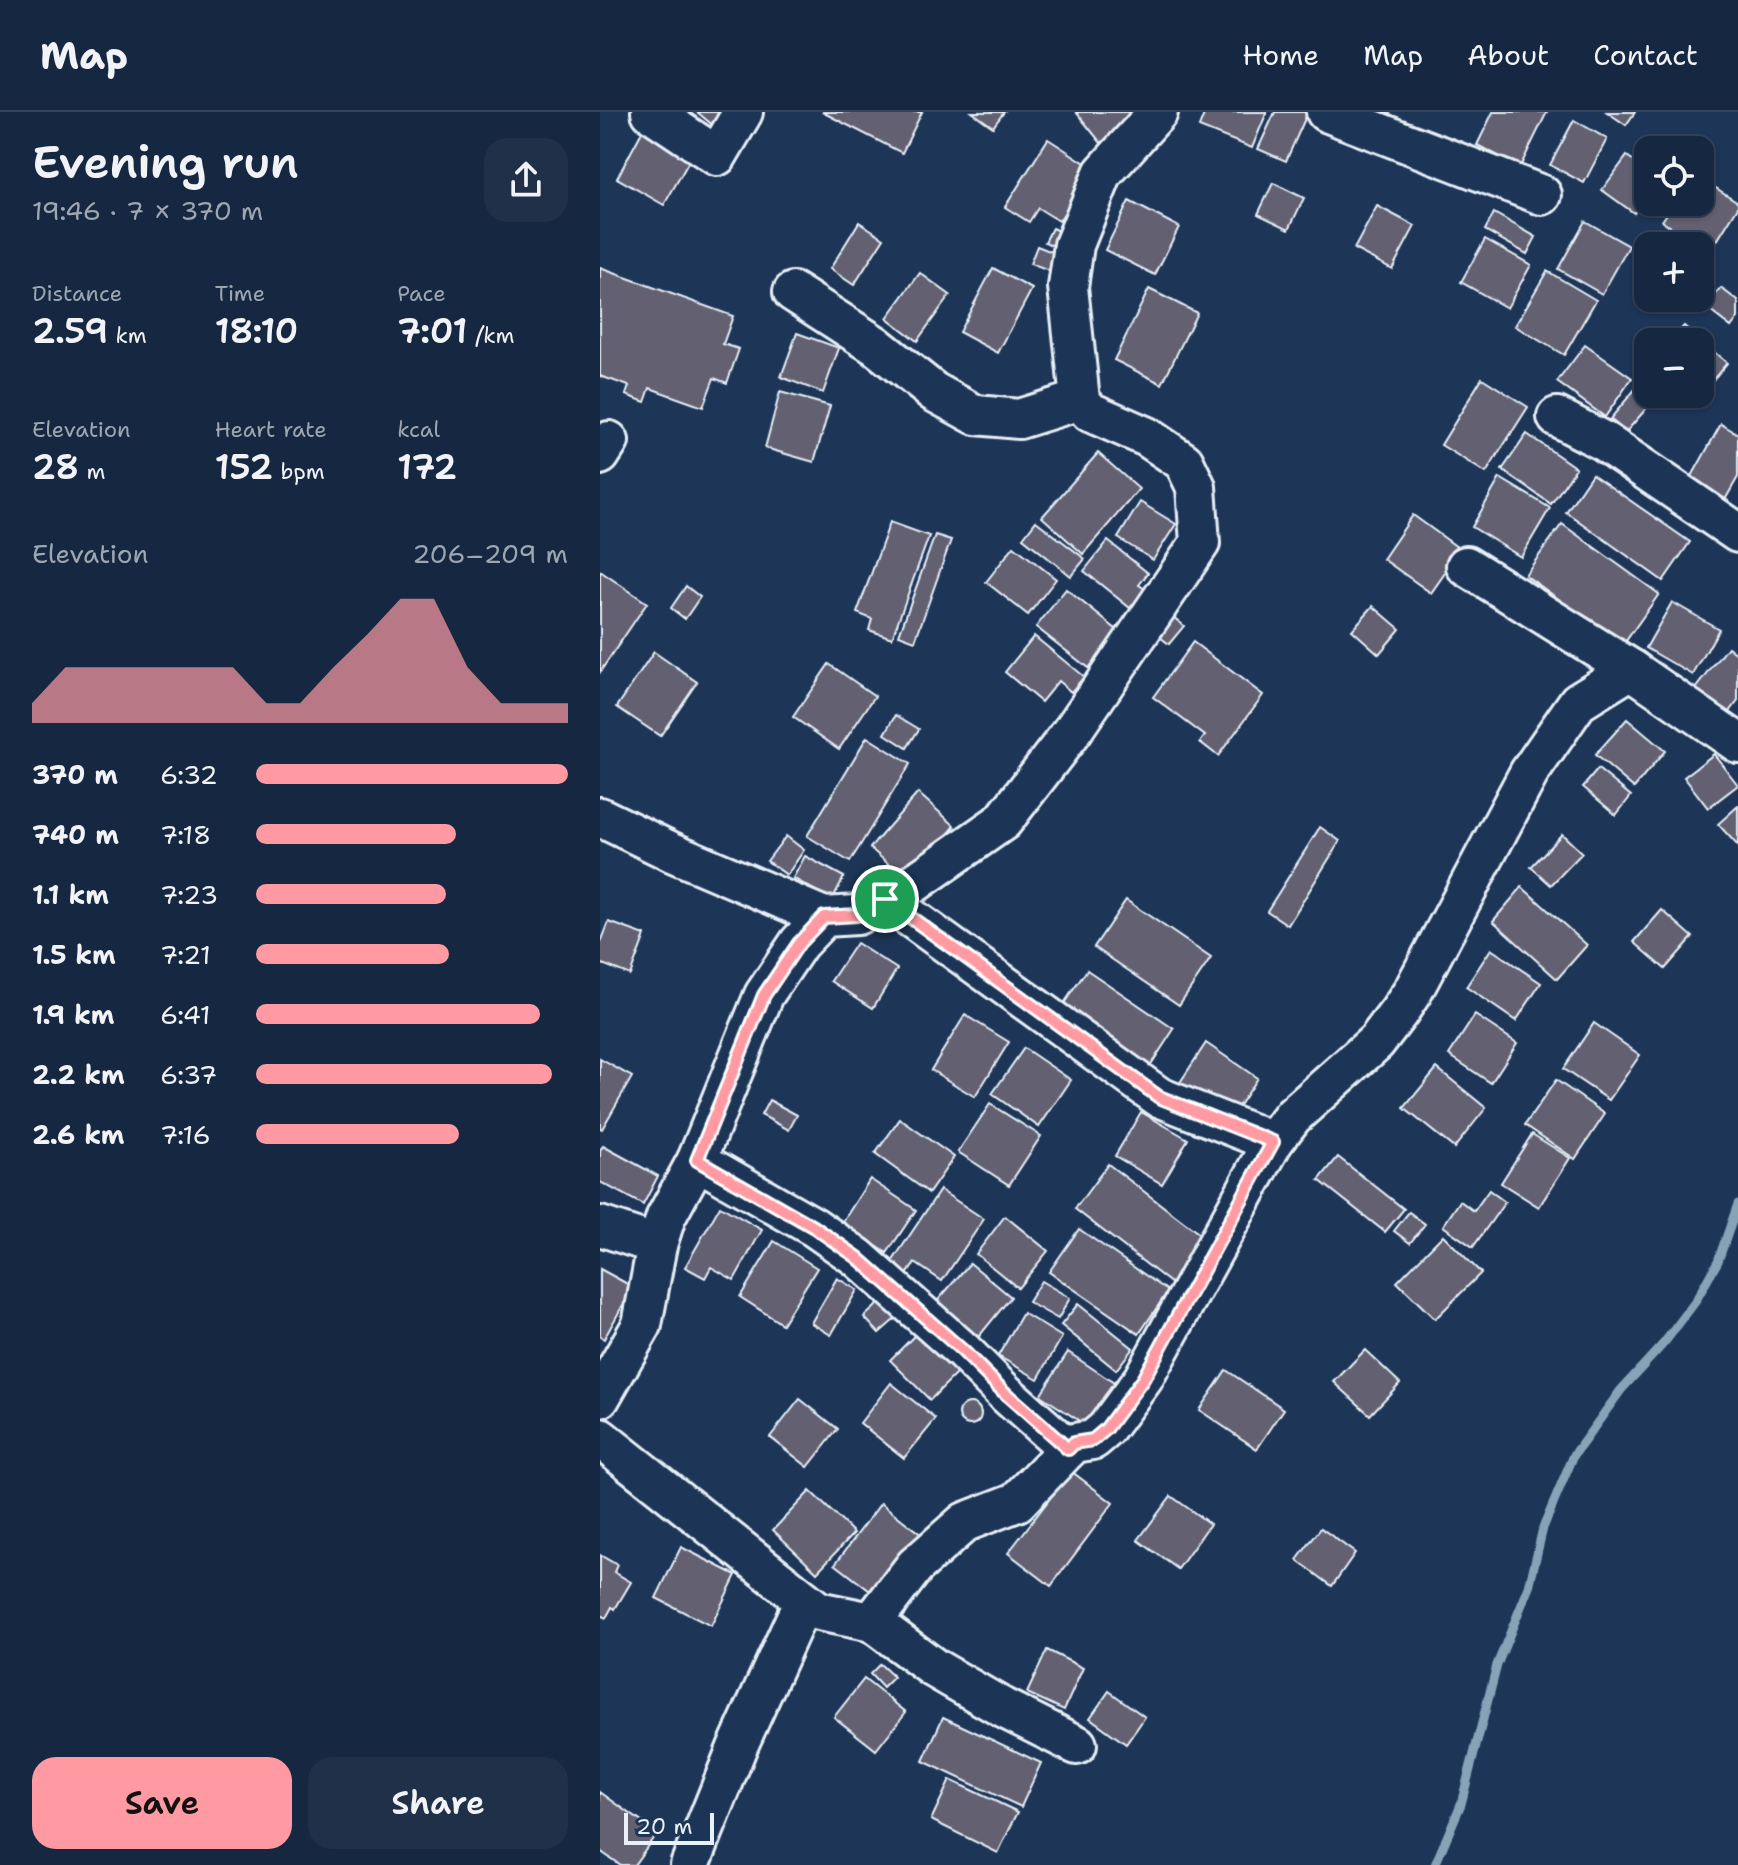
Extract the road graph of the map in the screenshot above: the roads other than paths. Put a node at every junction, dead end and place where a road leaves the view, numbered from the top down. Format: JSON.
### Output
{"nodes":[{"id":1,"x":651,"y":112,"type":"edge"},
{"id":2,"x":743,"y":112,"type":"edge"},
{"id":3,"x":1158,"y":112,"type":"edge"},
{"id":4,"x":1326,"y":112,"type":"edge"},
{"id":5,"x":1542,"y":195,"type":"dead end"},
{"id":6,"x":793,"y":292,"type":"dead end"},
{"id":7,"x":1080,"y":400,"type":"junction"},
{"id":8,"x":1557,"y":417,"type":"dead end"},
{"id":9,"x":1738,"y":533,"type":"edge"},
{"id":10,"x":1466,"y":566,"type":"dead end"},
{"id":11,"x":1631,"y":669,"type":"junction"},
{"id":12,"x":1738,"y":743,"type":"edge"},
{"id":13,"x":600,"y":817,"type":"edge"},
{"id":14,"x":885,"y":899,"type":"junction"},
{"id":15,"x":824,"y":917,"type":"junction"},
{"id":16,"x":1273,"y":1142,"type":"junction"},
{"id":17,"x":697,"y":1160,"type":"junction"},
{"id":18,"x":600,"y":1226,"type":"edge"},
{"id":19,"x":657,"y":1245,"type":"junction"},
{"id":20,"x":600,"y":1398,"type":"edge"},
{"id":21,"x":600,"y":1438,"type":"edge"},
{"id":22,"x":1068,"y":1449,"type":"junction"},
{"id":23,"x":804,"y":1600,"type":"junction"},
{"id":24,"x":872,"y":1622,"type":"junction"},
{"id":25,"x":1077,"y":1745,"type":"dead end"},
{"id":26,"x":690,"y":1865,"type":"edge"}],
"edges":[{"from":1,"to":2,"type":"street"},
{"from":3,"to":7,"type":"street"},
{"from":4,"to":5,"type":"street"},
{"from":6,"to":7,"type":"street"},
{"from":7,"to":14,"type":"street"},
{"from":8,"to":9,"type":"street"},
{"from":10,"to":11,"type":"street"},
{"from":11,"to":12,"type":"street"},
{"from":11,"to":16,"type":"street"},
{"from":13,"to":15,"type":"street"},
{"from":14,"to":15,"type":"street"},
{"from":14,"to":16,"type":"street"},
{"from":15,"to":17,"type":"street"},
{"from":16,"to":22,"type":"street"},
{"from":17,"to":19,"type":"street"},
{"from":17,"to":22,"type":"street"},
{"from":18,"to":19,"type":"street"},
{"from":19,"to":20,"type":"street"},
{"from":21,"to":23,"type":"street"},
{"from":22,"to":24,"type":"street"},
{"from":23,"to":24,"type":"street"},
{"from":23,"to":26,"type":"street"},
{"from":24,"to":25,"type":"street"}]}
